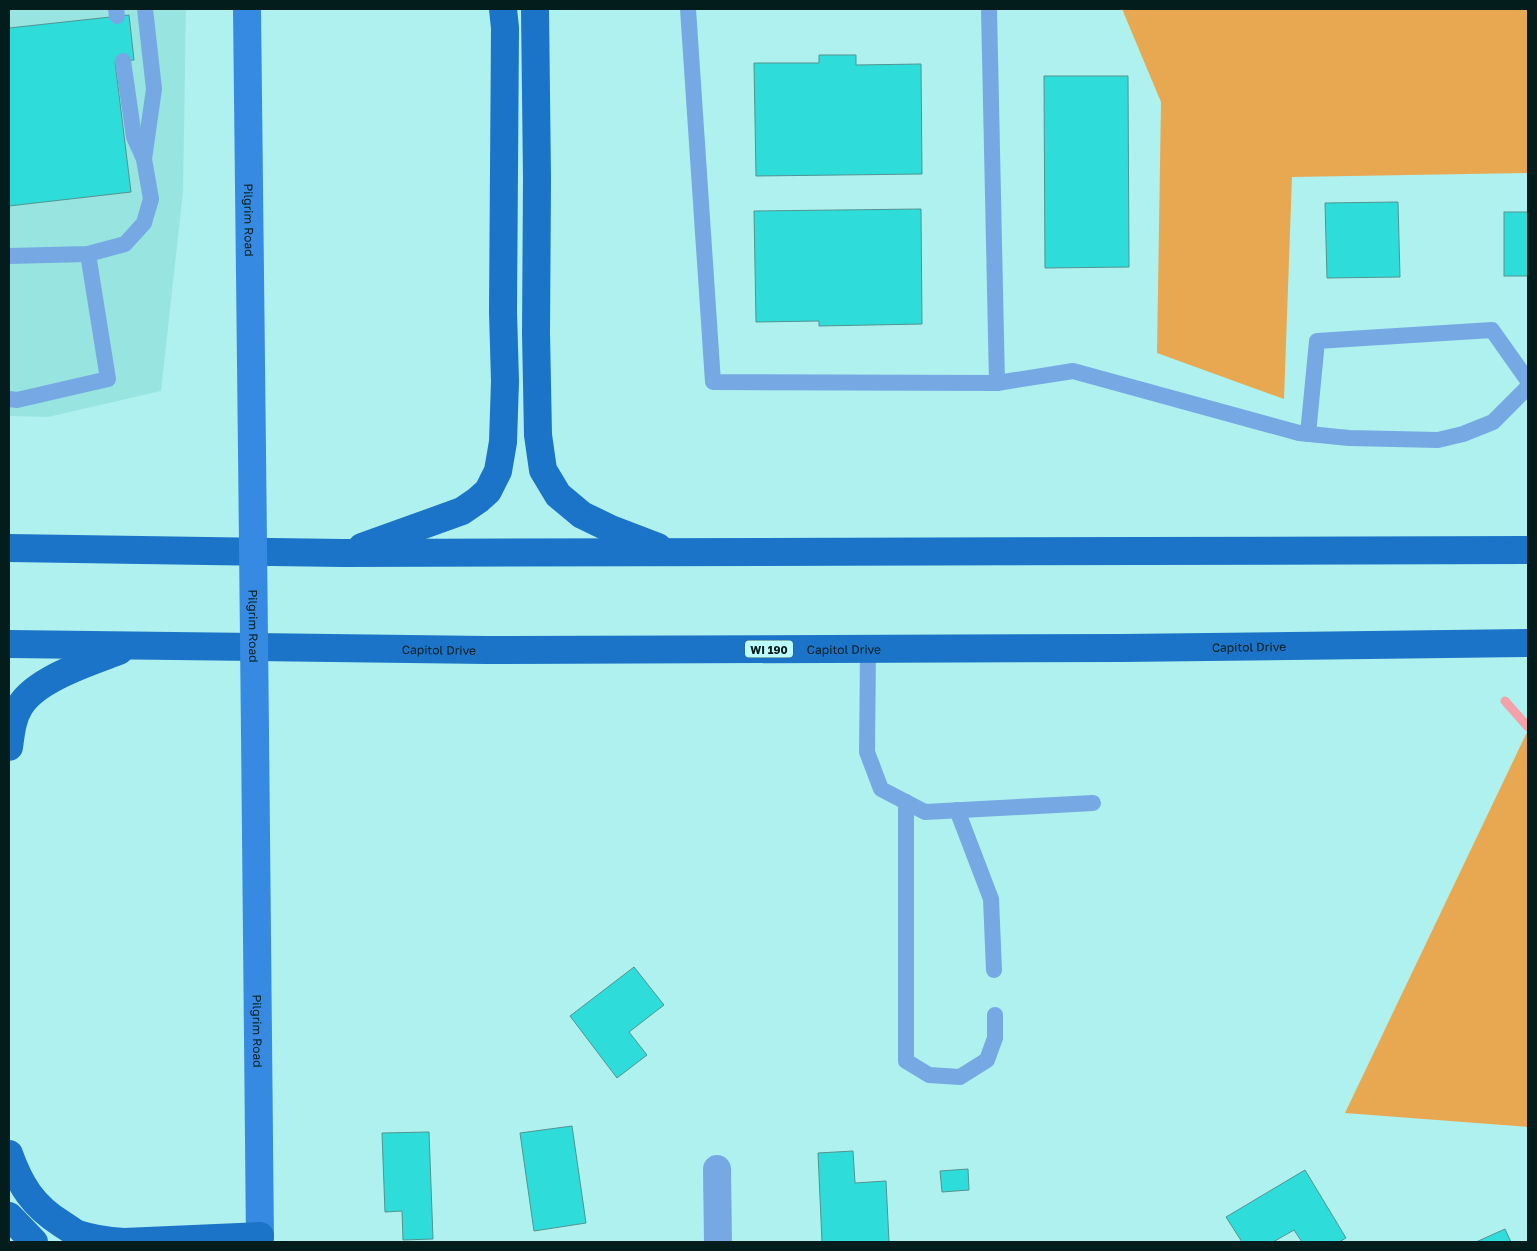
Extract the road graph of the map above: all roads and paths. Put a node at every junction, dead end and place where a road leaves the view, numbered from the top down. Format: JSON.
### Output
{"nodes":[{"id":1,"x":145,"y":9,"type":"edge"},
{"id":2,"x":247,"y":9,"type":"edge"},
{"id":3,"x":503,"y":9,"type":"edge"},
{"id":4,"x":535,"y":9,"type":"edge"},
{"id":5,"x":688,"y":9,"type":"edge"},
{"id":6,"x":989,"y":9,"type":"edge"},
{"id":7,"x":123,"y":61,"type":"dead end"},
{"id":8,"x":144,"y":158,"type":"junction"},
{"id":9,"x":88,"y":254,"type":"junction"},
{"id":10,"x":9,"y":256,"type":"edge"},
{"id":11,"x":1528,"y":381,"type":"edge"},
{"id":12,"x":997,"y":383,"type":"junction"},
{"id":13,"x":1528,"y":387,"type":"edge"},
{"id":14,"x":9,"y":400,"type":"edge"},
{"id":15,"x":1308,"y":434,"type":"junction"},
{"id":16,"x":9,"y":548,"type":"edge"},
{"id":17,"x":1528,"y":550,"type":"edge"},
{"id":18,"x":343,"y":553,"type":"junction"},
{"id":19,"x":674,"y":553,"type":"junction"},
{"id":20,"x":9,"y":644,"type":"edge"},
{"id":21,"x":1528,"y":644,"type":"edge"},
{"id":22,"x":134,"y":646,"type":"junction"},
{"id":23,"x":868,"y":649,"type":"junction"},
{"id":24,"x":9,"y":747,"type":"edge"},
{"id":25,"x":906,"y":802,"type":"junction"},
{"id":26,"x":1093,"y":803,"type":"dead end"},
{"id":27,"x":957,"y":810,"type":"junction"},
{"id":28,"x":994,"y":970,"type":"dead end"},
{"id":29,"x":995,"y":1015,"type":"dead end"},
{"id":30,"x":9,"y":1154,"type":"edge"},
{"id":31,"x":717,"y":1169,"type":"dead end"},
{"id":32,"x":9,"y":1216,"type":"edge"},
{"id":33,"x":260,"y":1239,"type":"edge"},
{"id":34,"x":34,"y":1242,"type":"edge"},
{"id":35,"x":718,"y":1242,"type":"edge"}],
"edges":[{"from":1,"to":8,"type":"lane"},
{"from":2,"to":33,"type":"main road","name":"Pilgrim Road","bridge":true},
{"from":3,"to":18,"type":"main road"},
{"from":4,"to":19,"type":"main road"},
{"from":5,"to":12,"type":"lane"},
{"from":6,"to":12,"type":"lane"},
{"from":7,"to":8,"type":"lane"},
{"from":8,"to":9,"type":"lane"},
{"from":9,"to":10,"type":"lane"},
{"from":9,"to":14,"type":"lane"},
{"from":11,"to":15,"type":"lane"},
{"from":12,"to":15,"type":"lane"},
{"from":13,"to":15,"type":"lane"},
{"from":16,"to":18,"type":"main road"},
{"from":17,"to":19,"type":"main road"},
{"from":18,"to":19,"type":"main road"},
{"from":20,"to":22,"type":"main road","name":"Capitol Drive","number":"WI 190"},
{"from":21,"to":23,"type":"main road","name":"Capitol Drive","number":"WI 190"},
{"from":22,"to":23,"type":"main road","name":"Capitol Drive","number":"WI 190"},
{"from":22,"to":24,"type":"main road"},
{"from":23,"to":25,"type":"lane"},
{"from":25,"to":27,"type":"lane"},
{"from":25,"to":29,"type":"lane"},
{"from":26,"to":27,"type":"lane"},
{"from":27,"to":28,"type":"lane"},
{"from":30,"to":33,"type":"main road"},
{"from":31,"to":35,"type":"street"},
{"from":32,"to":34,"type":"main road"}]}
